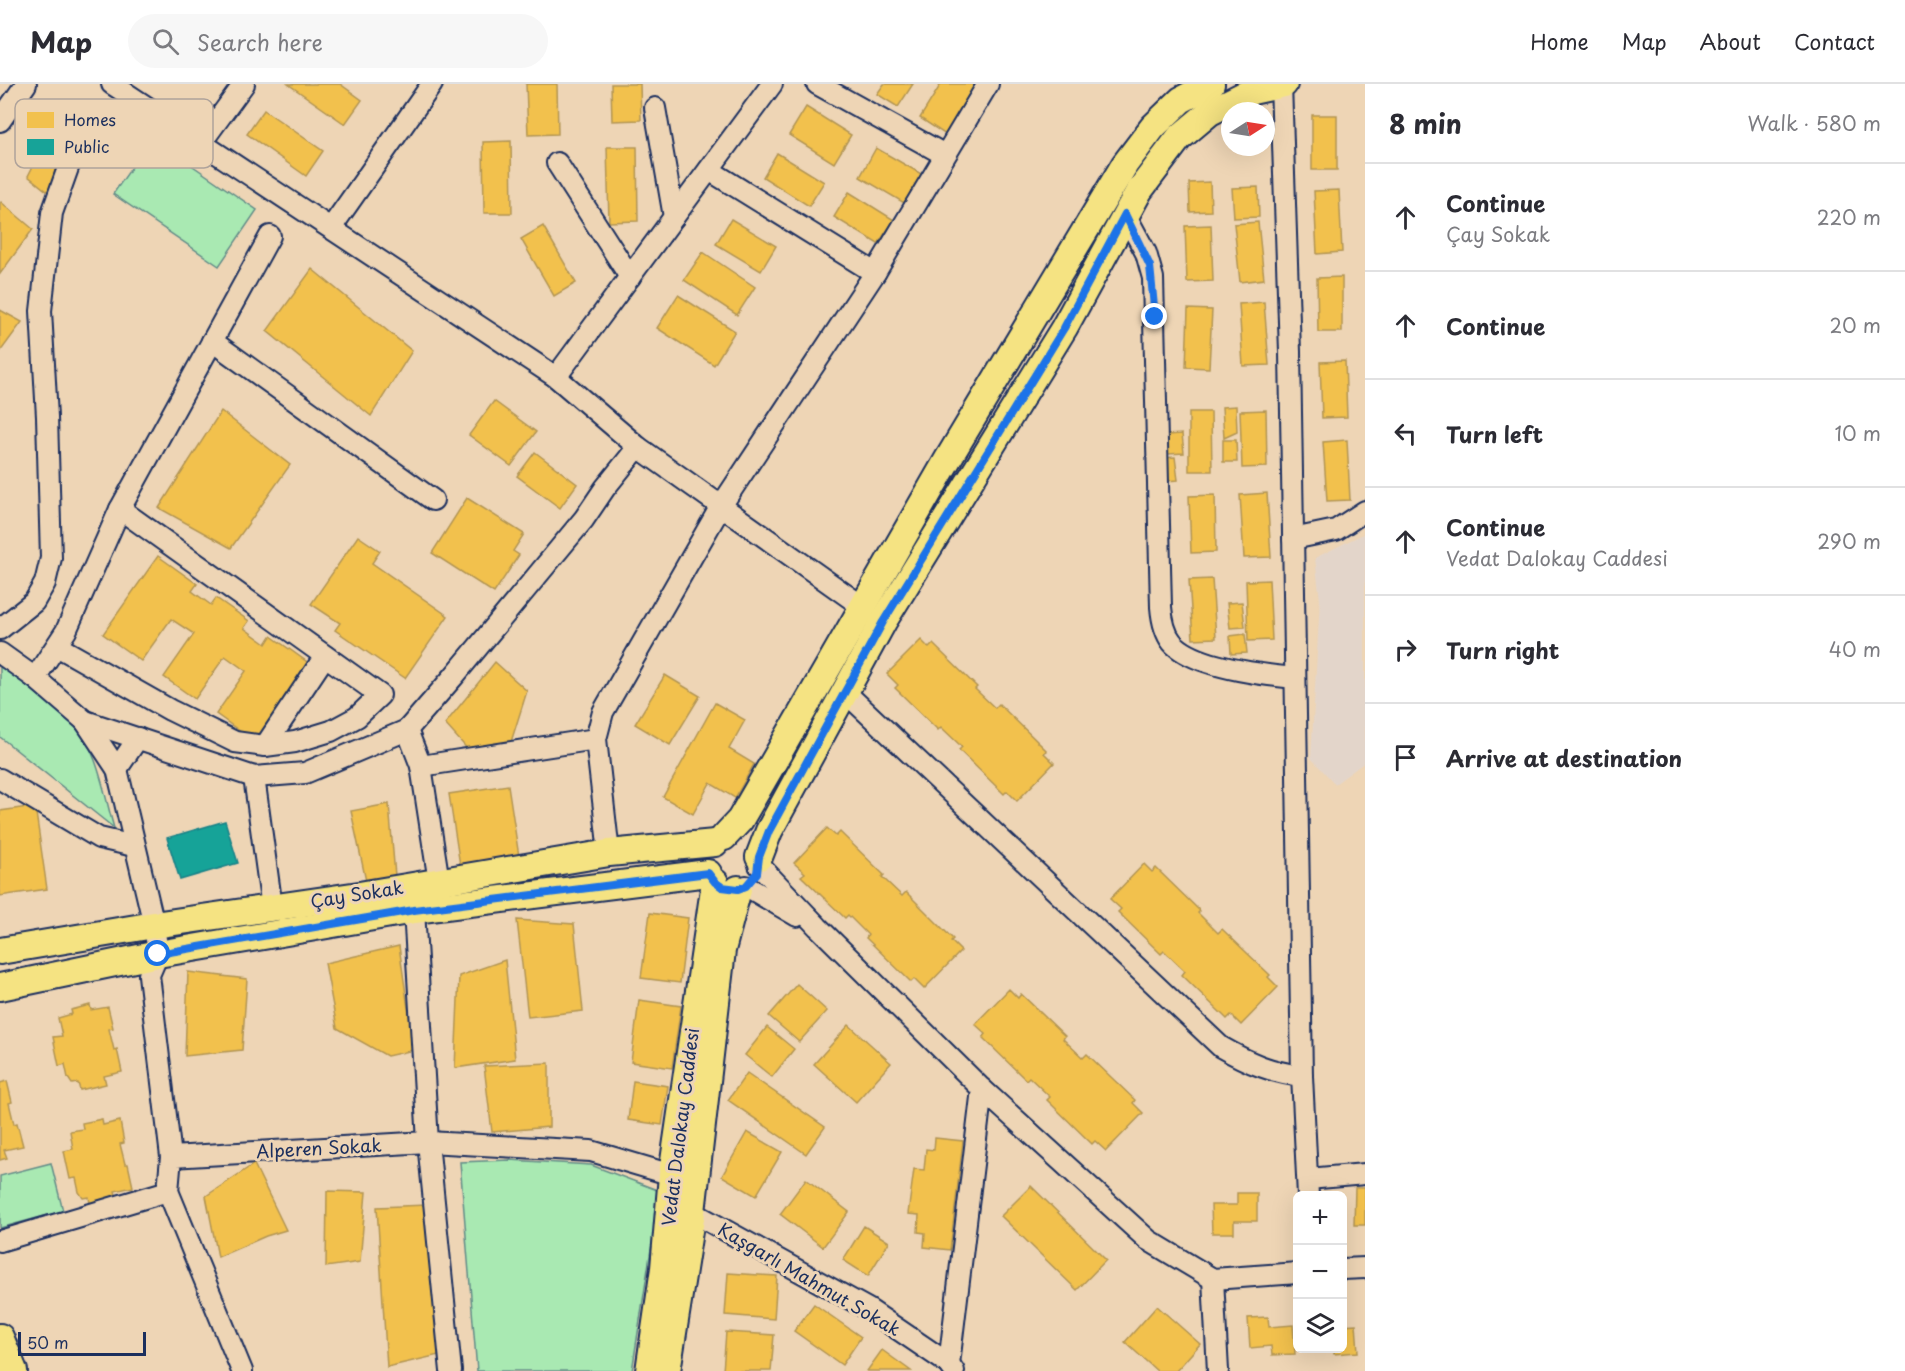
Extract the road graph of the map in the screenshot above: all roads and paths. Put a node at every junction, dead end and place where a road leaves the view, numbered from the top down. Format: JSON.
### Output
{"nodes":[{"id":1,"x":26,"y":84,"type":"edge"},
{"id":2,"x":112,"y":84,"type":"edge"},
{"id":3,"x":244,"y":84,"type":"edge"},
{"id":4,"x":432,"y":84,"type":"edge"},
{"id":5,"x":772,"y":84,"type":"edge"},
{"id":6,"x":817,"y":84,"type":"edge"},
{"id":7,"x":988,"y":84,"type":"edge"},
{"id":8,"x":1211,"y":84,"type":"edge"},
{"id":9,"x":1282,"y":84,"type":"edge"},
{"id":10,"x":15,"y":99,"type":"edge"},
{"id":11,"x":135,"y":99,"type":"edge"},
{"id":12,"x":15,"y":100,"type":"edge"},
{"id":13,"x":655,"y":108,"type":"dead end"},
{"id":14,"x":0,"y":121,"type":"edge"},
{"id":15,"x":213,"y":127,"type":"edge"},
{"id":16,"x":213,"y":151,"type":"edge"},
{"id":17,"x":945,"y":155,"type":"junction"},
{"id":18,"x":557,"y":163,"type":"dead end"},
{"id":19,"x":68,"y":168,"type":"edge"},
{"id":20,"x":709,"y":170,"type":"junction"},
{"id":21,"x":1125,"y":214,"type":"junction"},
{"id":22,"x":674,"y":217,"type":"junction"},
{"id":23,"x":331,"y":228,"type":"junction"},
{"id":24,"x":270,"y":236,"type":"dead end"},
{"id":25,"x":875,"y":273,"type":"junction"},
{"id":26,"x":630,"y":277,"type":"junction"},
{"id":27,"x":212,"y":341,"type":"junction"},
{"id":28,"x":556,"y":377,"type":"junction"},
{"id":29,"x":638,"y":447,"type":"junction"},
{"id":30,"x":433,"y":500,"type":"dead end"},
{"id":31,"x":721,"y":506,"type":"junction"},
{"id":32,"x":120,"y":509,"type":"junction"},
{"id":33,"x":1365,"y":511,"type":"edge"},
{"id":34,"x":1293,"y":539,"type":"junction"},
{"id":35,"x":863,"y":607,"type":"junction"},
{"id":36,"x":0,"y":629,"type":"edge"},
{"id":37,"x":57,"y":646,"type":"junction"},
{"id":38,"x":0,"y":653,"type":"edge"},
{"id":39,"x":325,"y":656,"type":"junction"},
{"id":40,"x":34,"y":678,"type":"junction"},
{"id":41,"x":1295,"y":678,"type":"junction"},
{"id":42,"x":845,"y":692,"type":"junction"},
{"id":43,"x":85,"y":721,"type":"junction"},
{"id":44,"x":407,"y":730,"type":"junction"},
{"id":45,"x":138,"y":738,"type":"junction"},
{"id":46,"x":596,"y":739,"type":"junction"},
{"id":47,"x":265,"y":746,"type":"junction"},
{"id":48,"x":421,"y":766,"type":"junction"},
{"id":49,"x":117,"y":769,"type":"junction"},
{"id":50,"x":254,"y":777,"type":"junction"},
{"id":51,"x":0,"y":779,"type":"edge"},
{"id":52,"x":719,"y":840,"type":"junction"},
{"id":53,"x":134,"y":846,"type":"junction"},
{"id":54,"x":609,"y":853,"type":"junction"},
{"id":55,"x":737,"y":875,"type":"junction"},
{"id":56,"x":439,"y":882,"type":"junction"},
{"id":57,"x":272,"y":908,"type":"junction"},
{"id":58,"x":414,"y":910,"type":"junction"},
{"id":59,"x":154,"y":925,"type":"junction"},
{"id":60,"x":0,"y":951,"type":"edge"},
{"id":61,"x":158,"y":954,"type":"junction"},
{"id":62,"x":0,"y":987,"type":"edge"},
{"id":63,"x":1302,"y":1076,"type":"junction"},
{"id":64,"x":982,"y":1089,"type":"junction"},
{"id":65,"x":428,"y":1142,"type":"junction"},
{"id":66,"x":171,"y":1157,"type":"junction"},
{"id":67,"x":1365,"y":1174,"type":"edge"},
{"id":68,"x":672,"y":1175,"type":"junction"},
{"id":69,"x":1308,"y":1187,"type":"edge"},
{"id":70,"x":168,"y":1191,"type":"junction"},
{"id":71,"x":692,"y":1212,"type":"junction"},
{"id":72,"x":0,"y":1241,"type":"edge"},
{"id":73,"x":1365,"y":1268,"type":"edge"},
{"id":74,"x":1347,"y":1269,"type":"edge"},
{"id":75,"x":1293,"y":1273,"type":"edge"},
{"id":76,"x":1213,"y":1279,"type":"junction"},
{"id":77,"x":0,"y":1337,"type":"edge"},
{"id":78,"x":952,"y":1368,"type":"edge"},
{"id":79,"x":14,"y":1371,"type":"edge"},
{"id":80,"x":242,"y":1371,"type":"edge"},
{"id":81,"x":452,"y":1371,"type":"edge"},
{"id":82,"x":649,"y":1371,"type":"edge"},
{"id":83,"x":667,"y":1371,"type":"edge"},
{"id":84,"x":1218,"y":1371,"type":"edge"}],
"edges":[{"from":1,"to":10,"type":"street"},
{"from":2,"to":11,"type":"street"},
{"from":3,"to":15,"type":"street"},
{"from":4,"to":23,"type":"street"},
{"from":5,"to":20,"type":"street"},
{"from":6,"to":17,"type":"street"},
{"from":7,"to":17,"type":"street"},
{"from":8,"to":35,"type":"main road"},
{"from":9,"to":21,"type":"main road","name":"Vedat Dalokay Caddesi"},
{"from":9,"to":34,"type":"street"},
{"from":12,"to":14,"type":"street"},
{"from":13,"to":22,"type":"street"},
{"from":16,"to":23,"type":"street"},
{"from":17,"to":25,"type":"street"},
{"from":18,"to":26,"type":"street"},
{"from":19,"to":36,"type":"street"},
{"from":20,"to":22,"type":"street"},
{"from":20,"to":25,"type":"street"},
{"from":21,"to":41,"type":"street"},
{"from":21,"to":42,"type":"main road","name":"Vedat Dalokay Caddesi"},
{"from":22,"to":26,"type":"street"},
{"from":23,"to":28,"type":"street"},
{"from":24,"to":27,"type":"street"},
{"from":25,"to":31,"type":"street"},
{"from":26,"to":28,"type":"street"},
{"from":27,"to":30,"type":"street"},
{"from":27,"to":32,"type":"street"},
{"from":28,"to":29,"type":"street"},
{"from":29,"to":31,"type":"street"},
{"from":29,"to":44,"type":"street"},
{"from":31,"to":35,"type":"street"},
{"from":31,"to":46,"type":"street"},
{"from":32,"to":37,"type":"street"},
{"from":32,"to":39,"type":"street"},
{"from":33,"to":34,"type":"street"},
{"from":34,"to":41,"type":"street"},
{"from":35,"to":52,"type":"main road"},
{"from":37,"to":40,"type":"street"},
{"from":37,"to":47,"type":"street"},
{"from":38,"to":40,"type":"street"},
{"from":39,"to":47,"type":"street"},
{"from":39,"to":47,"type":"street"},
{"from":40,"to":43,"type":"street"},
{"from":41,"to":63,"type":"street"},
{"from":42,"to":55,"type":"main road","name":"Vedat Dalokay Caddesi"},
{"from":42,"to":63,"type":"street"},
{"from":43,"to":45,"type":"street"},
{"from":43,"to":49,"type":"street"},
{"from":44,"to":48,"type":"street"},
{"from":44,"to":50,"type":"street"},
{"from":45,"to":49,"type":"street"},
{"from":45,"to":50,"type":"street"},
{"from":46,"to":48,"type":"street"},
{"from":46,"to":54,"type":"street"},
{"from":48,"to":56,"type":"street"},
{"from":49,"to":53,"type":"street"},
{"from":50,"to":57,"type":"street"},
{"from":51,"to":53,"type":"street"},
{"from":52,"to":54,"type":"main road","name":"Çay Sokak"},
{"from":52,"to":55,"type":"main road"},
{"from":52,"to":55,"type":"main road"},
{"from":53,"to":59,"type":"street"},
{"from":54,"to":56,"type":"main road","name":"Çay Sokak"},
{"from":55,"to":58,"type":"main road","name":"Çay Sokak"},
{"from":55,"to":64,"type":"street"},
{"from":55,"to":68,"type":"main road","name":"Vedat Dalokay Caddesi"},
{"from":55,"to":71,"type":"main road","name":"Vedat Dalokay Caddesi"},
{"from":56,"to":57,"type":"main road","name":"Çay Sokak"},
{"from":57,"to":59,"type":"main road","name":"Çay Sokak"},
{"from":58,"to":61,"type":"main road","name":"Çay Sokak"},
{"from":58,"to":65,"type":"street"},
{"from":59,"to":60,"type":"main road","name":"Çay Sokak"},
{"from":59,"to":61,"type":"street"},
{"from":61,"to":62,"type":"main road","name":"Çay Sokak"},
{"from":61,"to":66,"type":"street"},
{"from":63,"to":69,"type":"street"},
{"from":64,"to":76,"type":"street"},
{"from":64,"to":78,"type":"street"},
{"from":65,"to":66,"type":"street","name":"Alperen Sokak"},
{"from":65,"to":68,"type":"street","name":"Alperen Sokak"},
{"from":65,"to":81,"type":"street"},
{"from":66,"to":70,"type":"street"},
{"from":67,"to":69,"type":"street"},
{"from":68,"to":82,"type":"main road","name":"Vedat Dalokay Caddesi"},
{"from":70,"to":72,"type":"street"},
{"from":70,"to":80,"type":"street"},
{"from":71,"to":78,"type":"street","name":"Kaşgarlı Mahmut Sokak"},
{"from":71,"to":83,"type":"main road","name":"Vedat Dalokay Caddesi"},
{"from":73,"to":74,"type":"street"},
{"from":75,"to":76,"type":"street"},
{"from":76,"to":84,"type":"street"},
{"from":77,"to":79,"type":"main road"}]}
